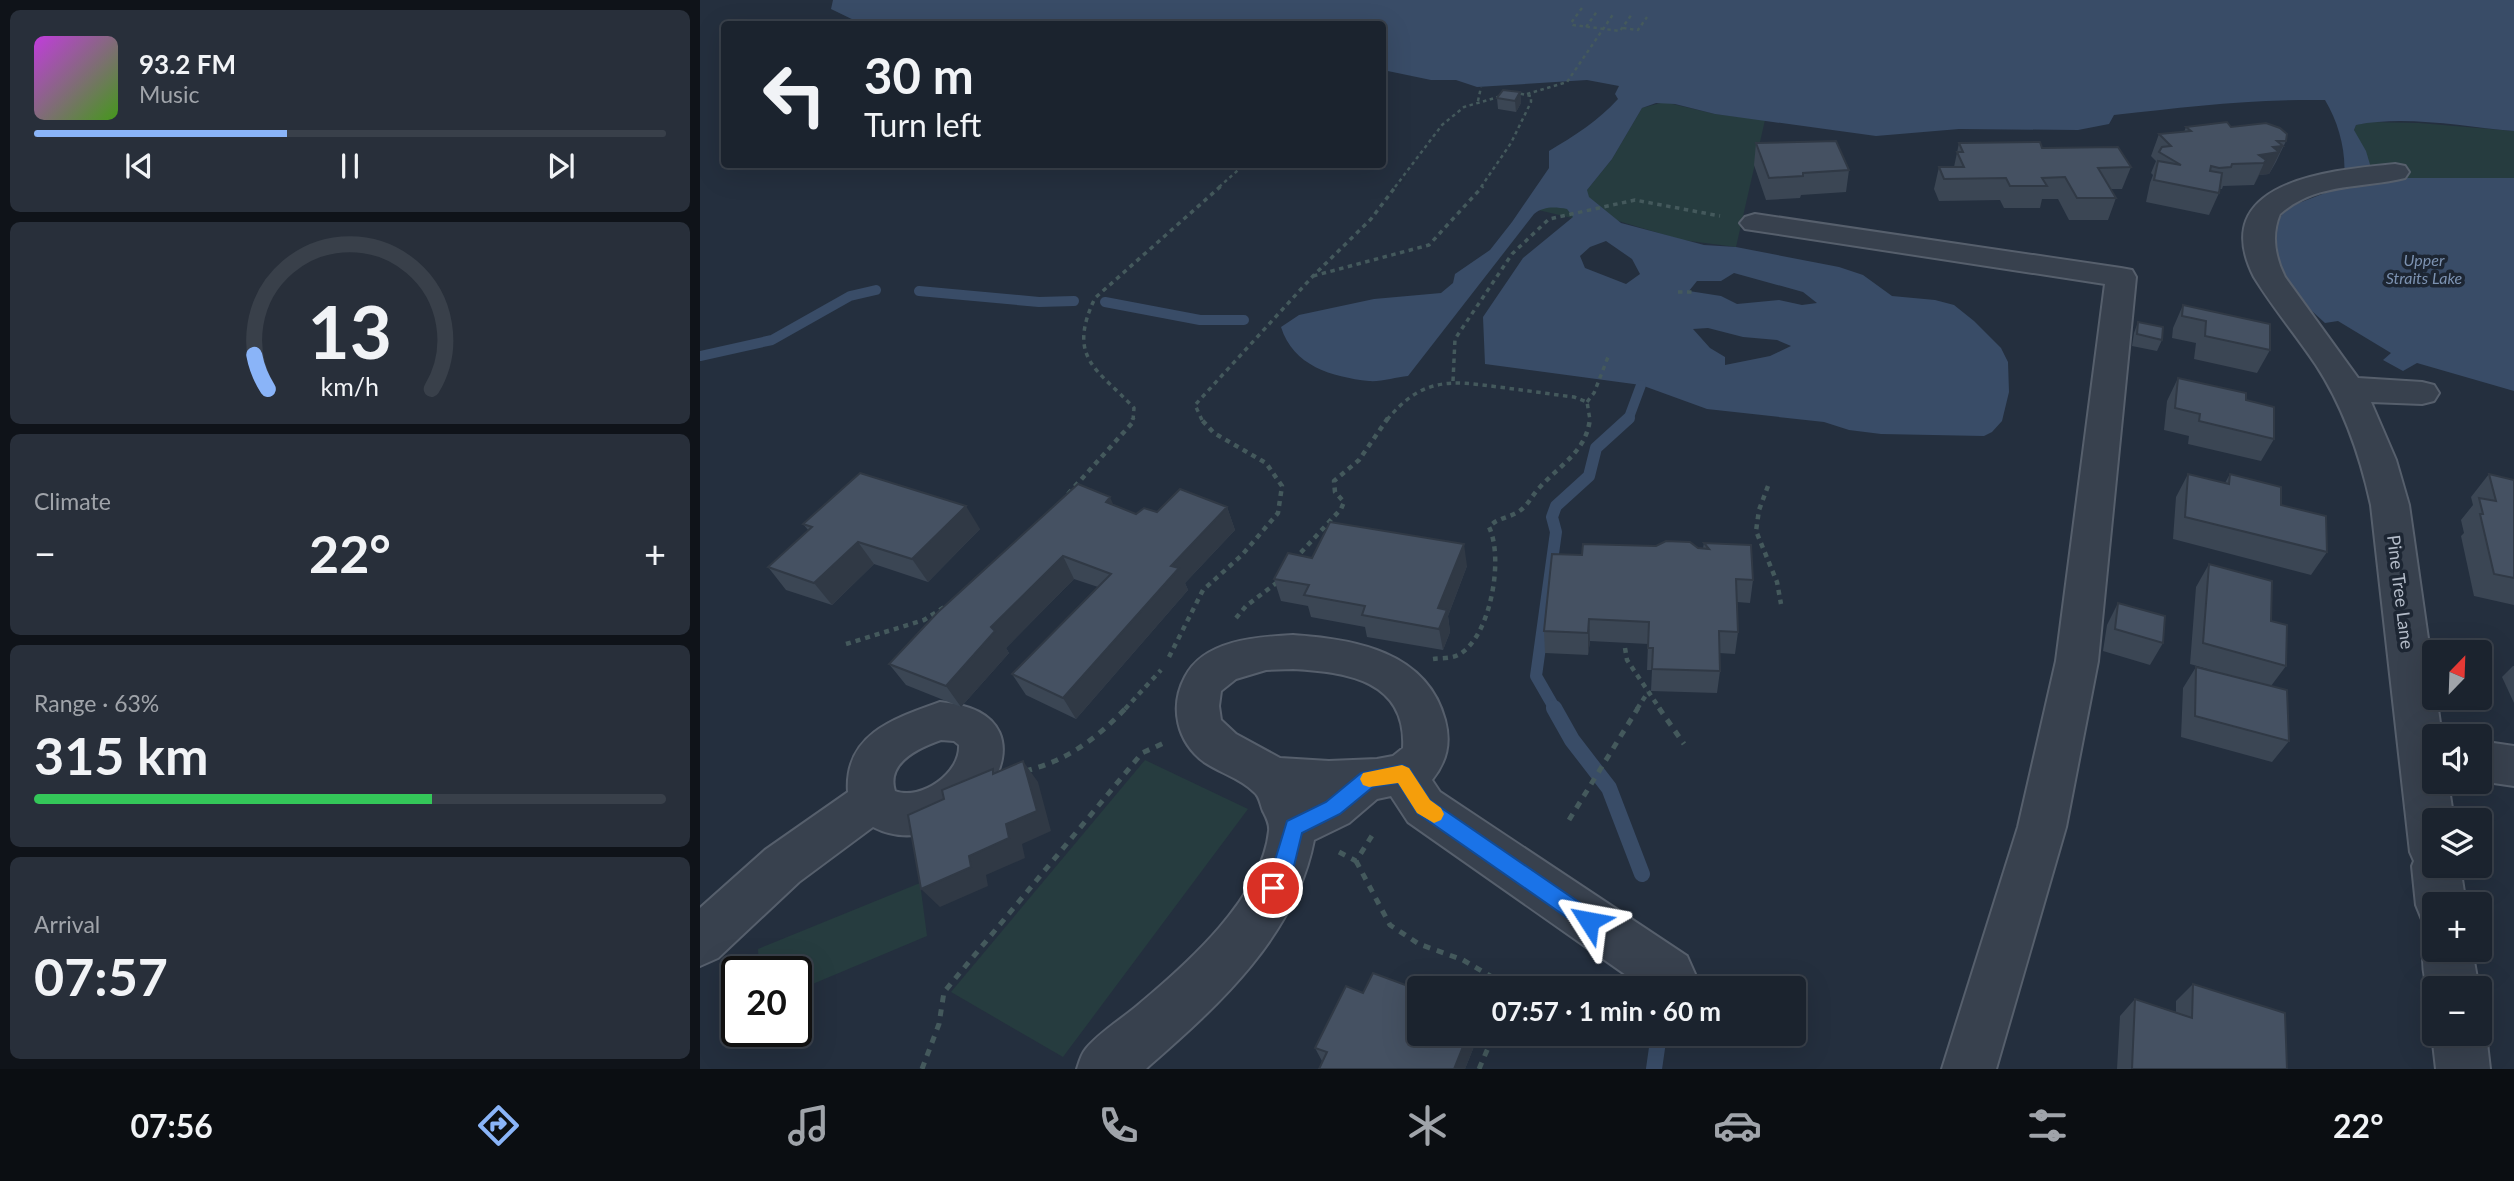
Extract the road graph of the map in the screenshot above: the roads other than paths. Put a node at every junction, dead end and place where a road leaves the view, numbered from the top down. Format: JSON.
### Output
{"nodes":[{"id":1,"x":2386,"y":173,"type":"dead end"},
{"id":2,"x":1755,"y":223,"type":"road end"},
{"id":3,"x":2393,"y":366,"type":"dead end"},
{"id":4,"x":2348,"y":389,"type":"junction"},
{"id":5,"x":2422,"y":393,"type":"dead end"},
{"id":6,"x":2423,"y":724,"type":"edge"},
{"id":7,"x":2492,"y":763,"type":"edge"},
{"id":8,"x":2514,"y":766,"type":"edge"},
{"id":9,"x":1385,"y":776,"type":"junction"},
{"id":10,"x":1272,"y":778,"type":"junction"},
{"id":11,"x":872,"y":801,"type":"junction"},
{"id":12,"x":1294,"y":827,"type":"junction"},
{"id":13,"x":700,"y":941,"type":"edge"},
{"id":14,"x":1669,"y":974,"type":"dead end"},
{"id":15,"x":2460,"y":1046,"type":"edge"},
{"id":16,"x":1104,"y":1069,"type":"edge"},
{"id":17,"x":1969,"y":1069,"type":"edge"},
{"id":18,"x":2463,"y":1069,"type":"edge"}],
"edges":[{"from":1,"to":4,"type":"street","name":"Pine Tree Lane"},
{"from":2,"to":17,"type":"street"},
{"from":3,"to":4,"type":"street"},
{"from":4,"to":5,"type":"street"},
{"from":4,"to":6,"type":"street","name":"Pine Tree Lane"},
{"from":7,"to":8,"type":"street"},
{"from":9,"to":10,"type":"street"},
{"from":9,"to":10,"type":"street"},
{"from":9,"to":12,"type":"street"},
{"from":9,"to":14,"type":"street"},
{"from":10,"to":12,"type":"street"},
{"from":11,"to":11,"type":"street"},
{"from":11,"to":13,"type":"street"},
{"from":12,"to":16,"type":"street"},
{"from":15,"to":18,"type":"street"}]}
